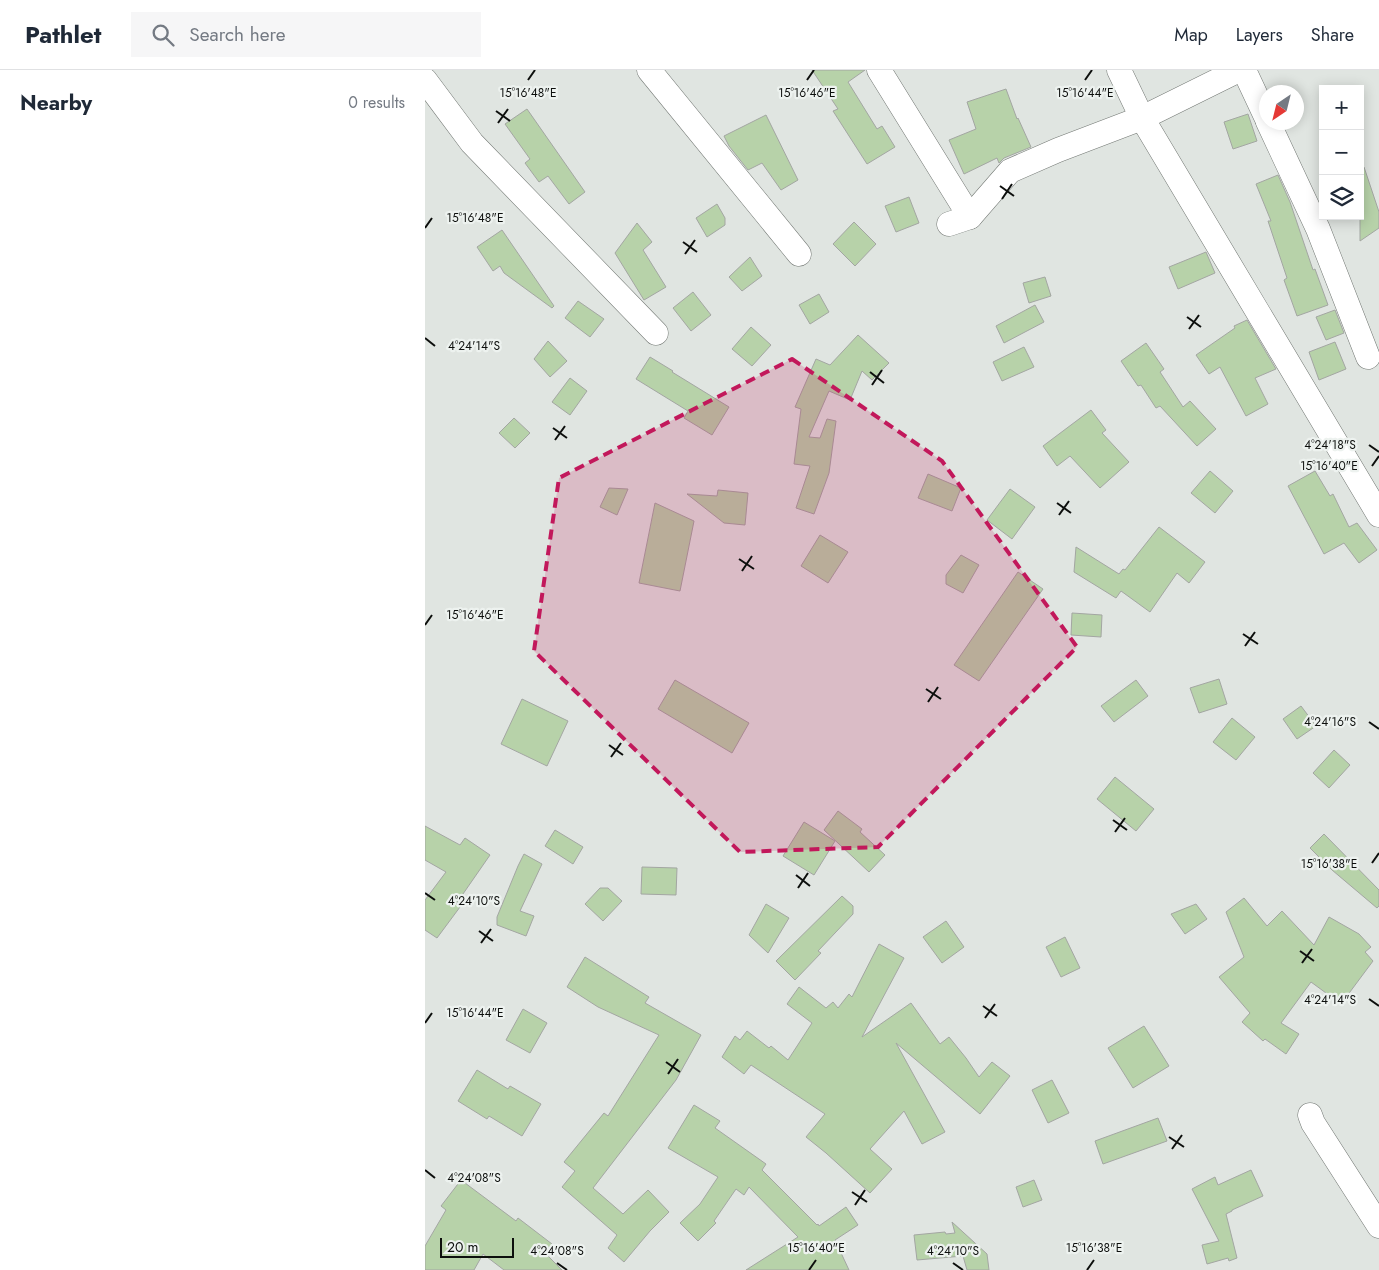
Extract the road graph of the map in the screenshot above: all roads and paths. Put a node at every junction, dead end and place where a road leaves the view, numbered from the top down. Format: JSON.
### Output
{"nodes":[{"id":1,"x":649,"y":70,"type":"edge"},
{"id":2,"x":879,"y":70,"type":"edge"},
{"id":3,"x":1119,"y":70,"type":"edge"},
{"id":4,"x":1239,"y":70,"type":"edge"},
{"id":5,"x":1244,"y":70,"type":"edge"},
{"id":6,"x":425,"y":80,"type":"edge"},
{"id":7,"x":1259,"y":102,"type":"edge"},
{"id":8,"x":1142,"y":118,"type":"junction"},
{"id":9,"x":1272,"y":130,"type":"edge"},
{"id":10,"x":799,"y":254,"type":"dead end"},
{"id":11,"x":656,"y":333,"type":"dead end"},
{"id":12,"x":1368,"y":357,"type":"dead end"},
{"id":13,"x":1379,"y":515,"type":"edge"},
{"id":14,"x":1310,"y":1116,"type":"dead end"},
{"id":15,"x":1379,"y":1226,"type":"edge"}],
"edges":[{"from":1,"to":10,"type":"street"},
{"from":2,"to":8,"type":"street"},
{"from":3,"to":8,"type":"street"},
{"from":4,"to":8,"type":"street"},
{"from":5,"to":7,"type":"street"},
{"from":6,"to":11,"type":"street"},
{"from":8,"to":13,"type":"street"},
{"from":9,"to":12,"type":"street"},
{"from":14,"to":15,"type":"street"}]}
